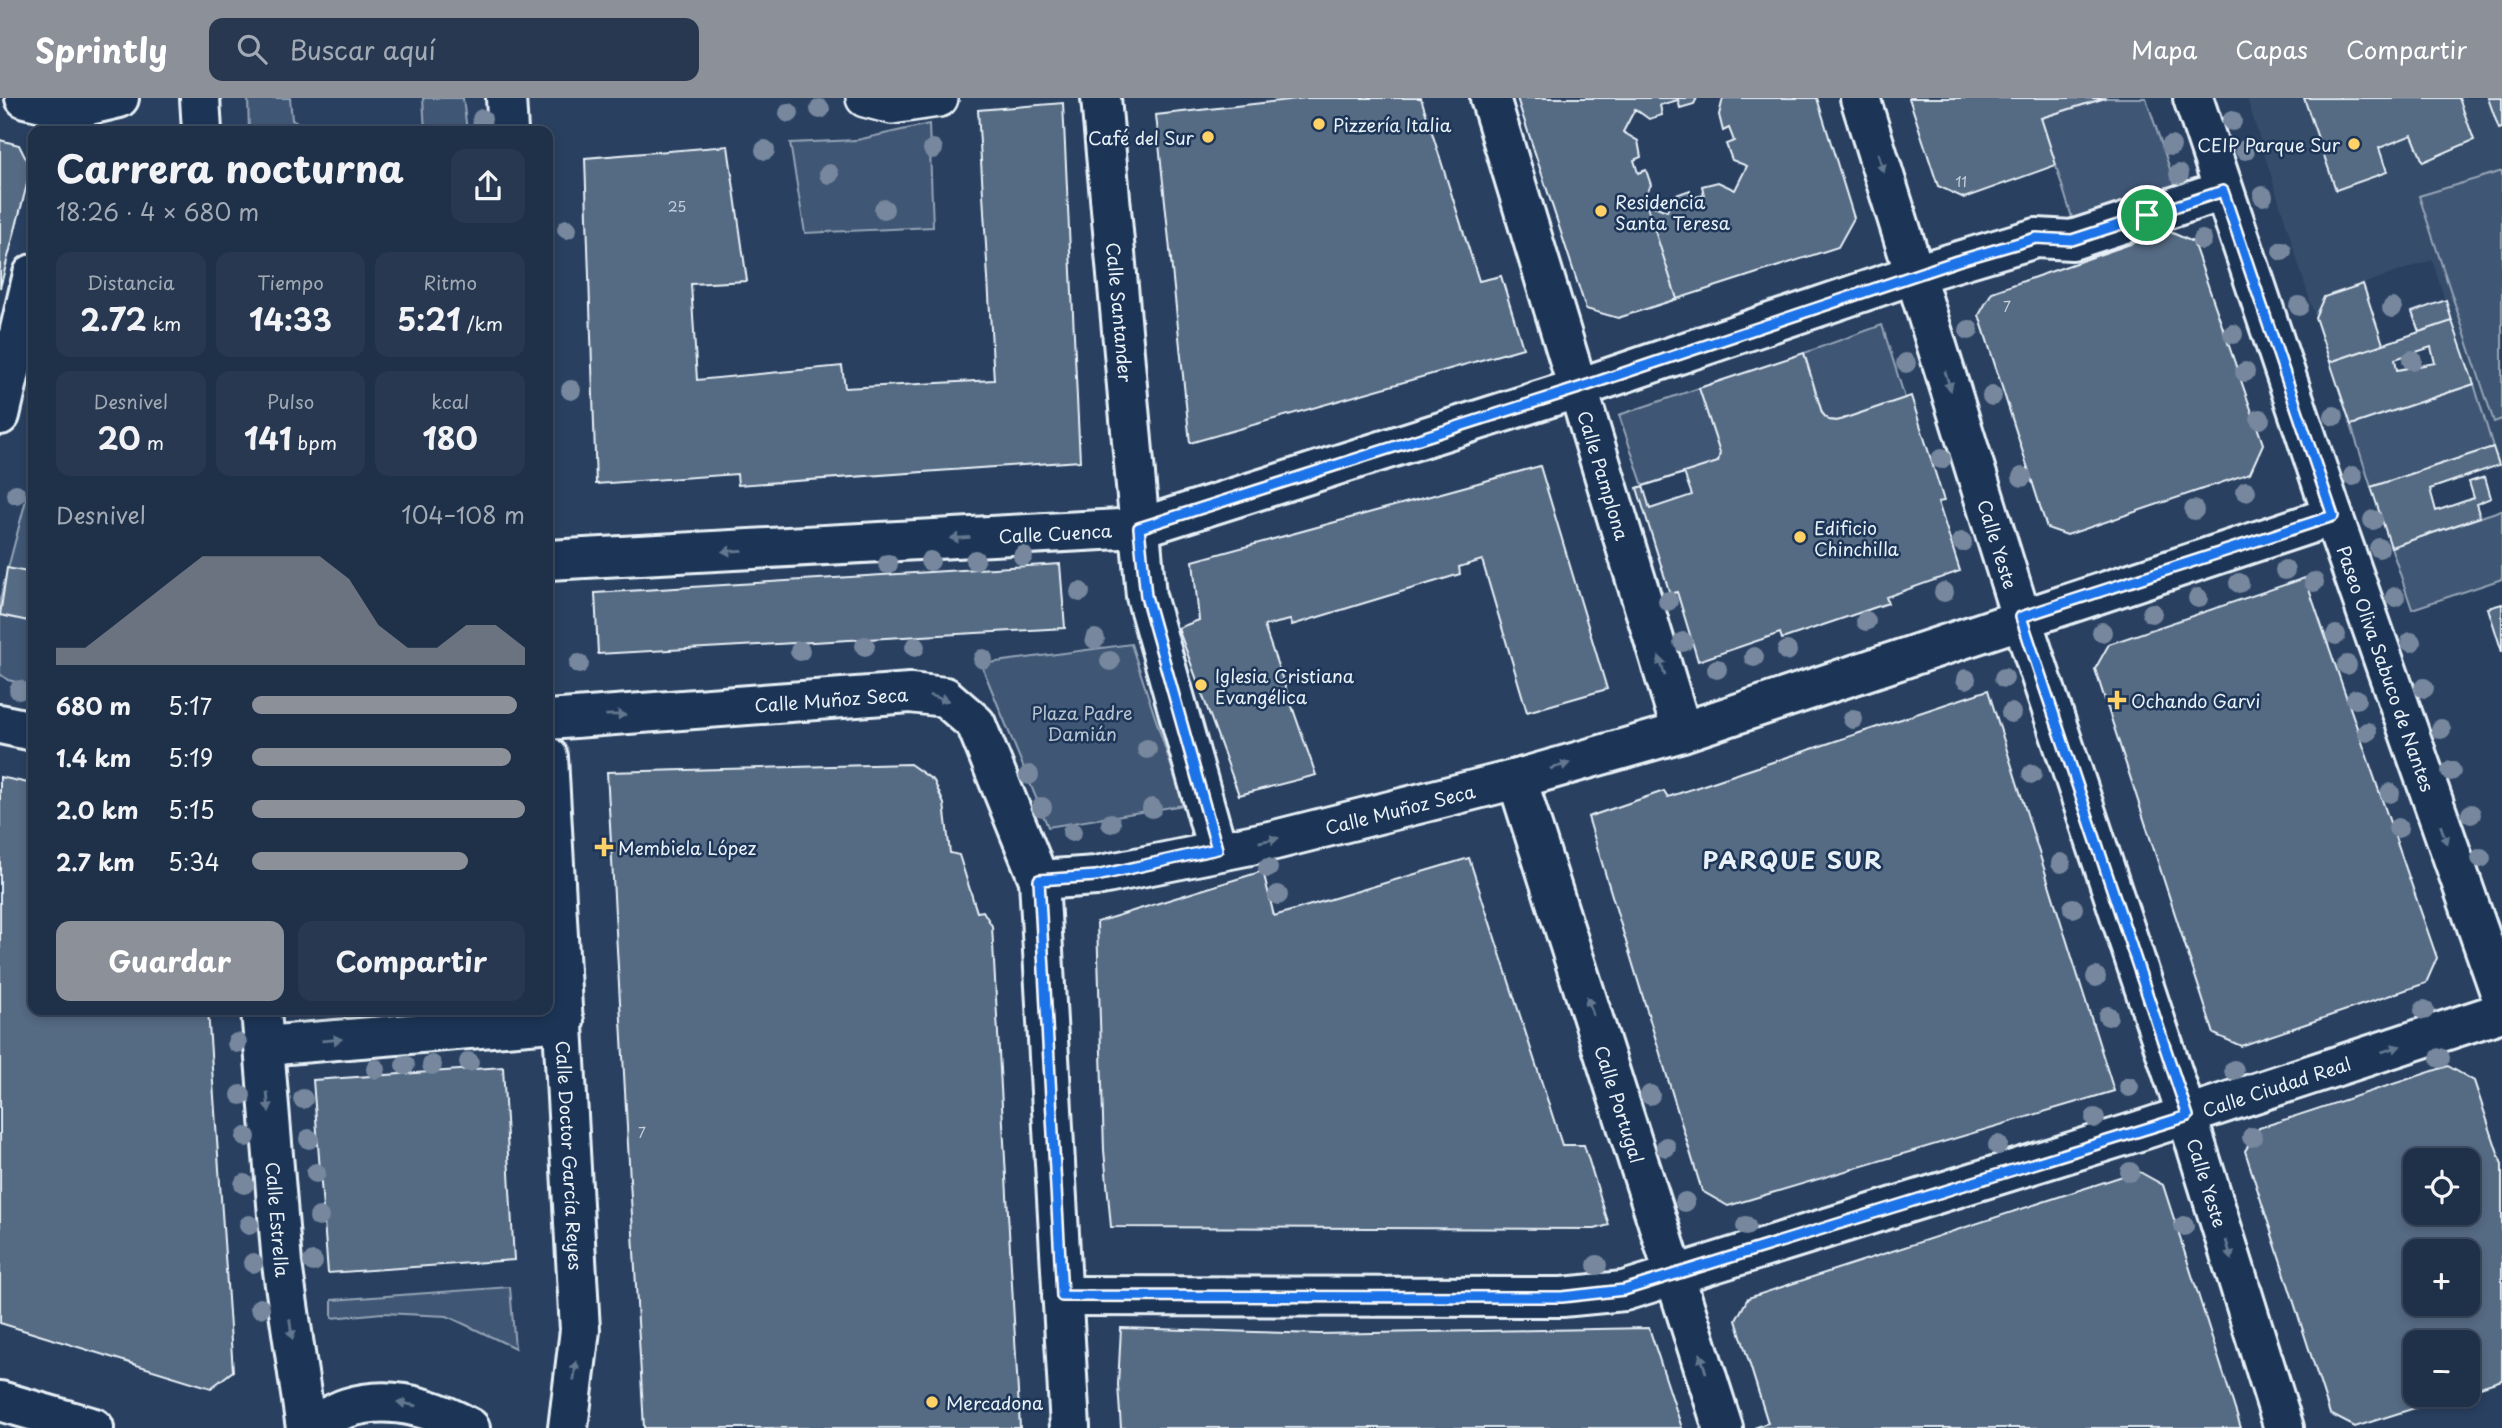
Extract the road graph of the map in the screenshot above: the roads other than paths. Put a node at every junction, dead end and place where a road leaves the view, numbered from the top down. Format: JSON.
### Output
{"nodes":[{"id":1,"x":25,"y":98,"type":"edge"},
{"id":2,"x":119,"y":98,"type":"edge"},
{"id":3,"x":200,"y":98,"type":"edge"},
{"id":4,"x":506,"y":98,"type":"edge"},
{"id":5,"x":526,"y":98,"type":"edge"},
{"id":6,"x":865,"y":98,"type":"edge"},
{"id":7,"x":939,"y":98,"type":"edge"},
{"id":8,"x":1101,"y":98,"type":"edge"},
{"id":9,"x":1490,"y":98,"type":"edge"},
{"id":10,"x":1860,"y":98,"type":"edge"},
{"id":11,"x":2193,"y":98,"type":"edge"},
{"id":12,"x":69,"y":120,"type":"edge"},
{"id":13,"x":202,"y":126,"type":"edge"},
{"id":14,"x":509,"y":126,"type":"edge"},
{"id":15,"x":526,"y":126,"type":"edge"},
{"id":16,"x":2223,"y":191,"type":"junction"},
{"id":17,"x":1915,"y":274,"type":"junction"},
{"id":18,"x":28,"y":295,"type":"edge"},
{"id":19,"x":1579,"y":388,"type":"junction"},
{"id":20,"x":0,"y":415,"type":"edge"},
{"id":21,"x":2333,"y":516,"type":"junction"},
{"id":22,"x":1139,"y":528,"type":"junction"},
{"id":23,"x":553,"y":560,"type":"edge"},
{"id":24,"x":2021,"y":617,"type":"junction"},
{"id":25,"x":553,"y":720,"type":"edge"},
{"id":26,"x":0,"y":724,"type":"edge"},
{"id":27,"x":28,"y":730,"type":"edge"},
{"id":28,"x":1682,"y":732,"type":"junction"},
{"id":29,"x":1517,"y":779,"type":"junction"},
{"id":30,"x":553,"y":840,"type":"edge"},
{"id":31,"x":1217,"y":849,"type":"junction"},
{"id":32,"x":1039,"y":880,"type":"junction"},
{"id":33,"x":2502,"y":998,"type":"edge"},
{"id":34,"x":2502,"y":1012,"type":"edge"},
{"id":35,"x":564,"y":1021,"type":"junction"},
{"id":36,"x":262,"y":1028,"type":"edge"},
{"id":37,"x":2188,"y":1116,"type":"junction"},
{"id":38,"x":1676,"y":1272,"type":"junction"},
{"id":39,"x":1062,"y":1296,"type":"junction"},
{"id":40,"x":0,"y":1401,"type":"edge"},
{"id":41,"x":94,"y":1428,"type":"edge"},
{"id":42,"x":307,"y":1428,"type":"edge"},
{"id":43,"x":470,"y":1428,"type":"edge"},
{"id":44,"x":568,"y":1428,"type":"edge"},
{"id":45,"x":1070,"y":1428,"type":"edge"},
{"id":46,"x":1723,"y":1428,"type":"edge"},
{"id":47,"x":2284,"y":1428,"type":"edge"}],
"edges":[{"from":1,"to":12,"type":"street"},
{"from":2,"to":12,"type":"street"},
{"from":3,"to":13,"type":"street"},
{"from":4,"to":14,"type":"street"},
{"from":5,"to":15,"type":"street"},
{"from":6,"to":7,"type":"street"},
{"from":8,"to":22,"type":"street","name":"Calle Santander"},
{"from":9,"to":19,"type":"street","name":"Calle Pamplona"},
{"from":10,"to":17,"type":"street","name":"Calle Yeste","one_way":true},
{"from":11,"to":16,"type":"street","name":"Paseo Oliva Sabuco de Nantes"},
{"from":16,"to":17,"type":"street","name":"Calle Cuenca"},
{"from":16,"to":21,"type":"street","name":"Paseo Oliva Sabuco de Nantes"},
{"from":17,"to":19,"type":"street","name":"Calle Cuenca"},
{"from":17,"to":24,"type":"street","name":"Calle Yeste","one_way":true},
{"from":18,"to":20,"type":"street"},
{"from":19,"to":22,"type":"street","name":"Calle Cuenca"},
{"from":28,"to":19,"type":"street","name":"Calle Pamplona","one_way":true},
{"from":21,"to":24,"type":"street","name":"Calle Muñoz Seca"},
{"from":21,"to":33,"type":"street","name":"Paseo Oliva Sabuco de Nantes","one_way":true},
{"from":22,"to":23,"type":"street","name":"Calle Cuenca","one_way":true},
{"from":22,"to":31,"type":"street","name":"Calle Santander"},
{"from":24,"to":28,"type":"street","name":"Calle Muñoz Seca"},
{"from":24,"to":37,"type":"street","name":"Calle Yeste"},
{"from":25,"to":32,"type":"street","name":"Calle Muñoz Seca","one_way":true},
{"from":26,"to":27,"type":"street"},
{"from":29,"to":28,"type":"street","name":"Calle Muñoz Seca","one_way":true},
{"from":31,"to":29,"type":"street","name":"Calle Muñoz Seca","one_way":true},
{"from":38,"to":29,"type":"street","name":"Calle Portugal","one_way":true},
{"from":30,"to":35,"type":"street","name":"Calle Doctor García Reyes"},
{"from":31,"to":32,"type":"street","name":"Calle Muñoz Seca"},
{"from":32,"to":39,"type":"street"},
{"from":37,"to":34,"type":"street","name":"Calle Ciudad Real","one_way":true},
{"from":36,"to":35,"type":"street","one_way":true},
{"from":44,"to":35,"type":"street","name":"Calle Doctor García Reyes","one_way":true},
{"from":36,"to":42,"type":"street","name":"Calle Estrella","one_way":true},
{"from":37,"to":38,"type":"street","name":"Calle Ciudad Real"},
{"from":37,"to":47,"type":"street","name":"Calle Yeste","one_way":true},
{"from":38,"to":39,"type":"street","name":"Calle Ciudad Real"},
{"from":46,"to":38,"type":"street","name":"Calle Portugal","one_way":true},
{"from":39,"to":45,"type":"street"},
{"from":40,"to":41,"type":"street"},
{"from":43,"to":42,"type":"street","one_way":true}]}
